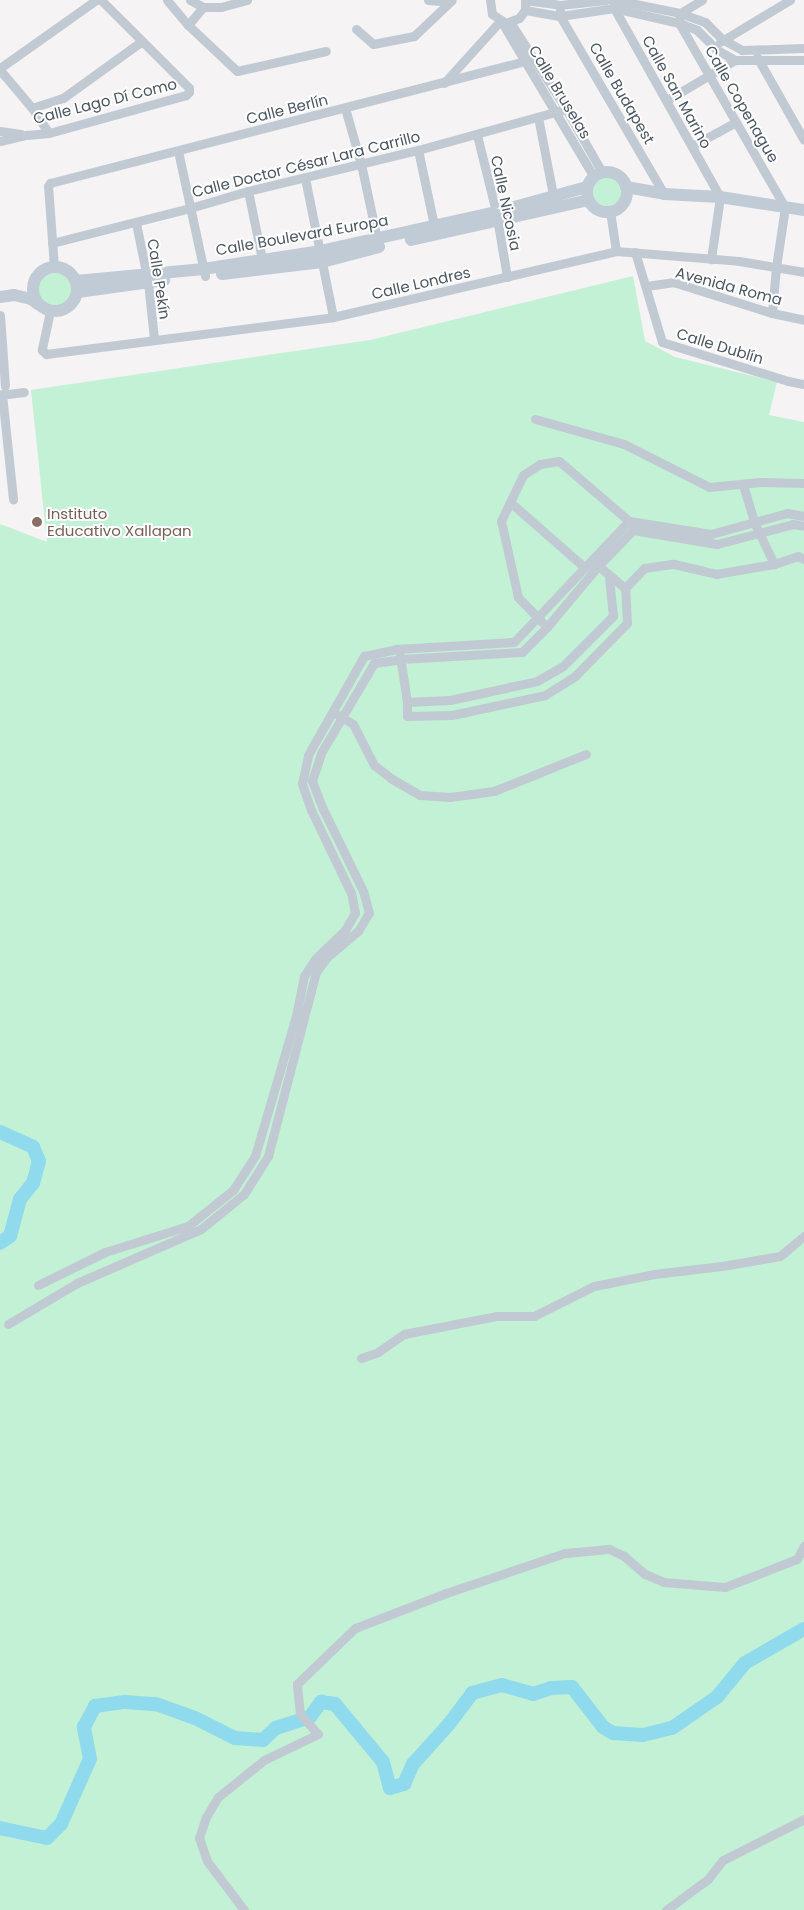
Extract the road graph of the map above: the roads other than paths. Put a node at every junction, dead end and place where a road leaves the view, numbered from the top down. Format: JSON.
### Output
{"nodes":[{"id":1,"x":96,"y":0,"type":"edge"},
{"id":2,"x":101,"y":0,"type":"edge"},
{"id":3,"x":167,"y":0,"type":"edge"},
{"id":4,"x":190,"y":0,"type":"edge"},
{"id":5,"x":247,"y":0,"type":"edge"},
{"id":6,"x":428,"y":0,"type":"edge"},
{"id":7,"x":490,"y":0,"type":"edge"},
{"id":8,"x":606,"y":0,"type":"edge"},
{"id":9,"x":702,"y":0,"type":"edge"},
{"id":10,"x":790,"y":0,"type":"edge"},
{"id":11,"x":450,"y":1,"type":"edge"},
{"id":12,"x":614,"y":3,"type":"edge"},
{"id":13,"x":525,"y":5,"type":"edge"},
{"id":14,"x":560,"y":5,"type":"junction"},
{"id":15,"x":203,"y":8,"type":"junction"},
{"id":16,"x":560,"y":16,"type":"junction"},
{"id":17,"x":680,"y":18,"type":"junction"},
{"id":18,"x":504,"y":22,"type":"junction"},
{"id":19,"x":188,"y":25,"type":"junction"},
{"id":20,"x":356,"y":29,"type":"dead end"},
{"id":21,"x":722,"y":39,"type":"junction"},
{"id":22,"x":142,"y":41,"type":"junction"},
{"id":23,"x":715,"y":48,"type":"junction"},
{"id":24,"x":753,"y":50,"type":"junction"},
{"id":25,"x":803,"y":50,"type":"edge"},
{"id":26,"x":326,"y":51,"type":"dead end"},
{"id":27,"x":736,"y":60,"type":"junction"},
{"id":28,"x":759,"y":60,"type":"junction"},
{"id":29,"x":804,"y":60,"type":"edge"},
{"id":30,"x":530,"y":61,"type":"junction"},
{"id":31,"x":0,"y":69,"type":"edge"},
{"id":32,"x":709,"y":75,"type":"junction"},
{"id":33,"x":444,"y":83,"type":"junction"},
{"id":34,"x":549,"y":91,"type":"junction"},
{"id":35,"x":667,"y":100,"type":"junction"},
{"id":36,"x":32,"y":108,"type":"junction"},
{"id":37,"x":345,"y":108,"type":"junction"},
{"id":38,"x":566,"y":110,"type":"junction"},
{"id":39,"x":556,"y":112,"type":"junction"},
{"id":40,"x":538,"y":117,"type":"junction"},
{"id":41,"x":736,"y":122,"type":"junction"},
{"id":42,"x":0,"y":131,"type":"edge"},
{"id":43,"x":49,"y":133,"type":"junction"},
{"id":44,"x":27,"y":134,"type":"junction"},
{"id":45,"x":476,"y":135,"type":"junction"},
{"id":46,"x":804,"y":140,"type":"edge"},
{"id":47,"x":0,"y":142,"type":"edge"},
{"id":48,"x":692,"y":146,"type":"junction"},
{"id":49,"x":418,"y":150,"type":"junction"},
{"id":50,"x":178,"y":151,"type":"junction"},
{"id":51,"x":361,"y":164,"type":"junction"},
{"id":52,"x":304,"y":178,"type":"junction"},
{"id":53,"x":594,"y":179,"type":"junction"},
{"id":54,"x":627,"y":190,"type":"junction"},
{"id":55,"x":248,"y":191,"type":"junction"},
{"id":56,"x":664,"y":194,"type":"junction"},
{"id":57,"x":720,"y":197,"type":"junction"},
{"id":58,"x":589,"y":200,"type":"junction"},
{"id":59,"x":554,"y":202,"type":"junction"},
{"id":60,"x":785,"y":207,"type":"junction"},
{"id":61,"x":190,"y":208,"type":"junction"},
{"id":62,"x":804,"y":210,"type":"edge"},
{"id":63,"x":610,"y":212,"type":"junction"},
{"id":64,"x":497,"y":216,"type":"junction"},
{"id":65,"x":136,"y":222,"type":"junction"},
{"id":66,"x":435,"y":230,"type":"junction"},
{"id":67,"x":52,"y":243,"type":"junction"},
{"id":68,"x":378,"y":243,"type":"junction"},
{"id":69,"x":616,"y":251,"type":"junction"},
{"id":70,"x":635,"y":252,"type":"junction"},
{"id":71,"x":321,"y":257,"type":"junction"},
{"id":72,"x":710,"y":259,"type":"junction"},
{"id":73,"x":263,"y":264,"type":"junction"},
{"id":74,"x":54,"y":267,"type":"junction"},
{"id":75,"x":776,"y":267,"type":"junction"},
{"id":76,"x":204,"y":272,"type":"junction"},
{"id":77,"x":804,"y":272,"type":"edge"},
{"id":78,"x":147,"y":277,"type":"junction"},
{"id":79,"x":507,"y":277,"type":"junction"},
{"id":80,"x":34,"y":284,"type":"junction"},
{"id":81,"x":77,"y":286,"type":"junction"},
{"id":82,"x":646,"y":286,"type":"junction"},
{"id":83,"x":14,"y":295,"type":"junction"},
{"id":84,"x":0,"y":297,"type":"edge"},
{"id":85,"x":38,"y":304,"type":"junction"},
{"id":86,"x":50,"y":311,"type":"junction"},
{"id":87,"x":772,"y":313,"type":"junction"},
{"id":88,"x":0,"y":315,"type":"edge"},
{"id":89,"x":334,"y":317,"type":"junction"},
{"id":90,"x":804,"y":320,"type":"edge"},
{"id":91,"x":154,"y":339,"type":"junction"},
{"id":92,"x":804,"y":384,"type":"edge"},
{"id":93,"x":3,"y":392,"type":"edge"},
{"id":94,"x":24,"y":392,"type":"dead end"},
{"id":95,"x":535,"y":419,"type":"dead end"},
{"id":96,"x":804,"y":483,"type":"edge"},
{"id":97,"x":743,"y":484,"type":"junction"},
{"id":98,"x":14,"y":499,"type":"dead end"},
{"id":99,"x":510,"y":502,"type":"junction"},
{"id":100,"x":804,"y":516,"type":"edge"},
{"id":101,"x":629,"y":522,"type":"junction"},
{"id":102,"x":754,"y":522,"type":"junction"},
{"id":103,"x":804,"y":526,"type":"edge"},
{"id":104,"x":760,"y":534,"type":"junction"},
{"id":105,"x":804,"y":558,"type":"edge"},
{"id":106,"x":591,"y":564,"type":"junction"},
{"id":107,"x":774,"y":564,"type":"junction"},
{"id":108,"x":609,"y":577,"type":"junction"},
{"id":109,"x":625,"y":588,"type":"junction"},
{"id":110,"x":537,"y":618,"type":"junction"},
{"id":111,"x":547,"y":627,"type":"junction"},
{"id":112,"x":396,"y":649,"type":"junction"},
{"id":113,"x":401,"y":659,"type":"junction"},
{"id":114,"x":408,"y":702,"type":"junction"},
{"id":115,"x":332,"y":712,"type":"junction"},
{"id":116,"x":342,"y":717,"type":"junction"},
{"id":117,"x":586,"y":754,"type":"dead end"},
{"id":118,"x":804,"y":1236,"type":"edge"},
{"id":119,"x":38,"y":1285,"type":"dead end"},
{"id":120,"x":8,"y":1324,"type":"dead end"},
{"id":121,"x":362,"y":1358,"type":"dead end"},
{"id":122,"x":804,"y":1546,"type":"edge"},
{"id":123,"x":804,"y":1819,"type":"edge"},
{"id":124,"x":244,"y":1910,"type":"edge"},
{"id":125,"x":666,"y":1910,"type":"edge"}],
"edges":[{"from":1,"to":31,"type":"street"},
{"from":2,"to":22,"type":"street"},
{"from":3,"to":19,"type":"street"},
{"from":4,"to":15,"type":"street"},
{"from":5,"to":15,"type":"street"},
{"from":6,"to":11,"type":"street"},
{"from":7,"to":18,"type":"street","name":"Calle Bruselas"},
{"from":8,"to":14,"type":"street"},
{"from":9,"to":17,"type":"street"},
{"from":10,"to":21,"type":"street"},
{"from":11,"to":20,"type":"street"},
{"from":12,"to":16,"type":"street"},
{"from":12,"to":17,"type":"street"},
{"from":12,"to":35,"type":"street","name":"Calle San Marino"},
{"from":13,"to":14,"type":"street"},
{"from":13,"to":16,"type":"street"},
{"from":13,"to":18,"type":"street"},
{"from":14,"to":16,"type":"street"},
{"from":15,"to":19,"type":"street"},
{"from":16,"to":56,"type":"street","name":"Calle Budapest"},
{"from":17,"to":21,"type":"street"},
{"from":17,"to":23,"type":"street"},
{"from":17,"to":32,"type":"street","name":"Calle Copenague"},
{"from":18,"to":30,"type":"street","name":"Calle Bruselas"},
{"from":18,"to":33,"type":"street"},
{"from":19,"to":26,"type":"street"},
{"from":21,"to":23,"type":"street"},
{"from":21,"to":24,"type":"street"},
{"from":22,"to":36,"type":"street"},
{"from":22,"to":43,"type":"street","name":"Calle Lago Dí Como"},
{"from":23,"to":27,"type":"street"},
{"from":24,"to":25,"type":"street"},
{"from":24,"to":28,"type":"street"},
{"from":27,"to":28,"type":"street"},
{"from":27,"to":32,"type":"street"},
{"from":28,"to":29,"type":"street"},
{"from":28,"to":46,"type":"street"},
{"from":30,"to":33,"type":"street","name":"Calle Berlín"},
{"from":30,"to":34,"type":"street","name":"Calle Bruselas"},
{"from":31,"to":36,"type":"street"},
{"from":32,"to":35,"type":"street"},
{"from":32,"to":41,"type":"street","name":"Calle Copenague"},
{"from":33,"to":37,"type":"street","name":"Calle Berlín"},
{"from":34,"to":38,"type":"street","name":"Calle Bruselas"},
{"from":34,"to":39,"type":"street","name":"Calle Bruselas"},
{"from":35,"to":48,"type":"street","name":"Calle San Marino"},
{"from":36,"to":43,"type":"street"},
{"from":37,"to":50,"type":"street","name":"Calle Berlín"},
{"from":37,"to":51,"type":"street"},
{"from":38,"to":39,"type":"street","name":"Calle Doctor César Lara Carrillo"},
{"from":38,"to":53,"type":"street","name":"Calle Bruselas"},
{"from":39,"to":40,"type":"street","name":"Calle Doctor César Lara Carrillo"},
{"from":39,"to":53,"type":"street","name":"Calle Bruselas"},
{"from":40,"to":45,"type":"street","name":"Calle Doctor César Lara Carrillo"},
{"from":40,"to":59,"type":"street"},
{"from":41,"to":48,"type":"street"},
{"from":41,"to":60,"type":"street","name":"Calle Copenague"},
{"from":42,"to":44,"type":"street","name":"Calle Lago Dí Como"},
{"from":43,"to":44,"type":"street","name":"Calle Lago Dí Como"},
{"from":44,"to":47,"type":"street","name":"Calle Lago Dí Como"},
{"from":45,"to":49,"type":"street","name":"Calle Doctor César Lara Carrillo"},
{"from":45,"to":64,"type":"street","name":"Calle Nicosia"},
{"from":48,"to":57,"type":"street","name":"Calle San Marino"},
{"from":49,"to":51,"type":"street","name":"Calle Doctor César Lara Carrillo"},
{"from":49,"to":66,"type":"street"},
{"from":50,"to":61,"type":"street"},
{"from":50,"to":67,"type":"street","name":"Calle Berlín"},
{"from":51,"to":52,"type":"street","name":"Calle Doctor César Lara Carrillo"},
{"from":51,"to":68,"type":"street"},
{"from":52,"to":55,"type":"street","name":"Calle Doctor César Lara Carrillo"},
{"from":52,"to":71,"type":"street"},
{"from":53,"to":54,"type":"main road"},
{"from":53,"to":58,"type":"main road"},
{"from":53,"to":59,"type":"main road","name":"Calle Boulevard Europa"},
{"from":54,"to":56,"type":"main road"},
{"from":54,"to":63,"type":"main road"},
{"from":55,"to":61,"type":"street","name":"Calle Doctor César Lara Carrillo"},
{"from":55,"to":73,"type":"street"},
{"from":56,"to":57,"type":"main road"},
{"from":57,"to":60,"type":"main road"},
{"from":57,"to":72,"type":"street"},
{"from":58,"to":59,"type":"main road","name":"Calle Boulevard Europa"},
{"from":58,"to":63,"type":"main road"},
{"from":59,"to":64,"type":"main road","name":"Calle Boulevard Europa"},
{"from":60,"to":62,"type":"main road"},
{"from":60,"to":75,"type":"street"},
{"from":61,"to":65,"type":"street","name":"Calle Doctor César Lara Carrillo"},
{"from":61,"to":76,"type":"street"},
{"from":63,"to":69,"type":"street"},
{"from":64,"to":66,"type":"main road","name":"Calle Boulevard Europa"},
{"from":64,"to":79,"type":"street","name":"Calle Nicosia"},
{"from":65,"to":67,"type":"street","name":"Calle Doctor César Lara Carrillo"},
{"from":65,"to":78,"type":"street","name":"Calle Pekín"},
{"from":66,"to":68,"type":"main road","name":"Calle Boulevard Europa"},
{"from":67,"to":74,"type":"street"},
{"from":68,"to":71,"type":"main road","name":"Calle Boulevard Europa"},
{"from":69,"to":70,"type":"street","name":"Calle Londres"},
{"from":69,"to":79,"type":"street","name":"Calle Londres"},
{"from":70,"to":72,"type":"street","name":"Calle Londres"},
{"from":70,"to":82,"type":"street","name":"Calle Dublín"},
{"from":71,"to":73,"type":"main road","name":"Calle Boulevard Europa"},
{"from":71,"to":89,"type":"street"},
{"from":72,"to":75,"type":"street","name":"Calle Londres"},
{"from":73,"to":76,"type":"main road","name":"Calle Boulevard Europa"},
{"from":74,"to":80,"type":"main road"},
{"from":74,"to":81,"type":"main road"},
{"from":75,"to":77,"type":"street","name":"Calle Londres"},
{"from":75,"to":87,"type":"street"},
{"from":76,"to":78,"type":"main road","name":"Calle Boulevard Europa"},
{"from":78,"to":81,"type":"main road","name":"Calle Boulevard Europa"},
{"from":78,"to":91,"type":"street","name":"Calle Pekín"},
{"from":79,"to":89,"type":"street","name":"Calle Londres"},
{"from":80,"to":83,"type":"main road"},
{"from":80,"to":85,"type":"main road"},
{"from":81,"to":86,"type":"main road"},
{"from":82,"to":87,"type":"street","name":"Avenida Roma"},
{"from":82,"to":92,"type":"street","name":"Calle Dublín"},
{"from":83,"to":84,"type":"main road"},
{"from":83,"to":85,"type":"main road"},
{"from":85,"to":86,"type":"main road"},
{"from":86,"to":91,"type":"street","name":"Calle Londres"},
{"from":87,"to":90,"type":"street","name":"Avenida Roma"},
{"from":88,"to":93,"type":"street"},
{"from":89,"to":91,"type":"street","name":"Calle Londres"},
{"from":93,"to":94,"type":"street"},
{"from":93,"to":98,"type":"street"},
{"from":95,"to":97,"type":"street"},
{"from":96,"to":97,"type":"street"},
{"from":97,"to":102,"type":"street"},
{"from":99,"to":101,"type":"street"},
{"from":99,"to":106,"type":"street"},
{"from":99,"to":110,"type":"street"},
{"from":100,"to":102,"type":"street"},
{"from":101,"to":102,"type":"street"},
{"from":101,"to":106,"type":"street"},
{"from":102,"to":104,"type":"street"},
{"from":103,"to":104,"type":"street"},
{"from":104,"to":106,"type":"street"},
{"from":104,"to":107,"type":"street"},
{"from":105,"to":107,"type":"street"},
{"from":106,"to":108,"type":"street"},
{"from":106,"to":110,"type":"street"},
{"from":106,"to":111,"type":"street"},
{"from":107,"to":109,"type":"street"},
{"from":108,"to":109,"type":"street"},
{"from":108,"to":114,"type":"street"},
{"from":109,"to":114,"type":"street"},
{"from":110,"to":111,"type":"street"},
{"from":110,"to":112,"type":"street"},
{"from":111,"to":113,"type":"street"},
{"from":112,"to":113,"type":"street"},
{"from":112,"to":115,"type":"street"},
{"from":113,"to":114,"type":"street"},
{"from":113,"to":116,"type":"street"},
{"from":115,"to":116,"type":"street"},
{"from":115,"to":119,"type":"street"},
{"from":116,"to":117,"type":"street"},
{"from":116,"to":120,"type":"street"},
{"from":118,"to":121,"type":"street"},
{"from":122,"to":124,"type":"street"},
{"from":123,"to":125,"type":"street"}]}
